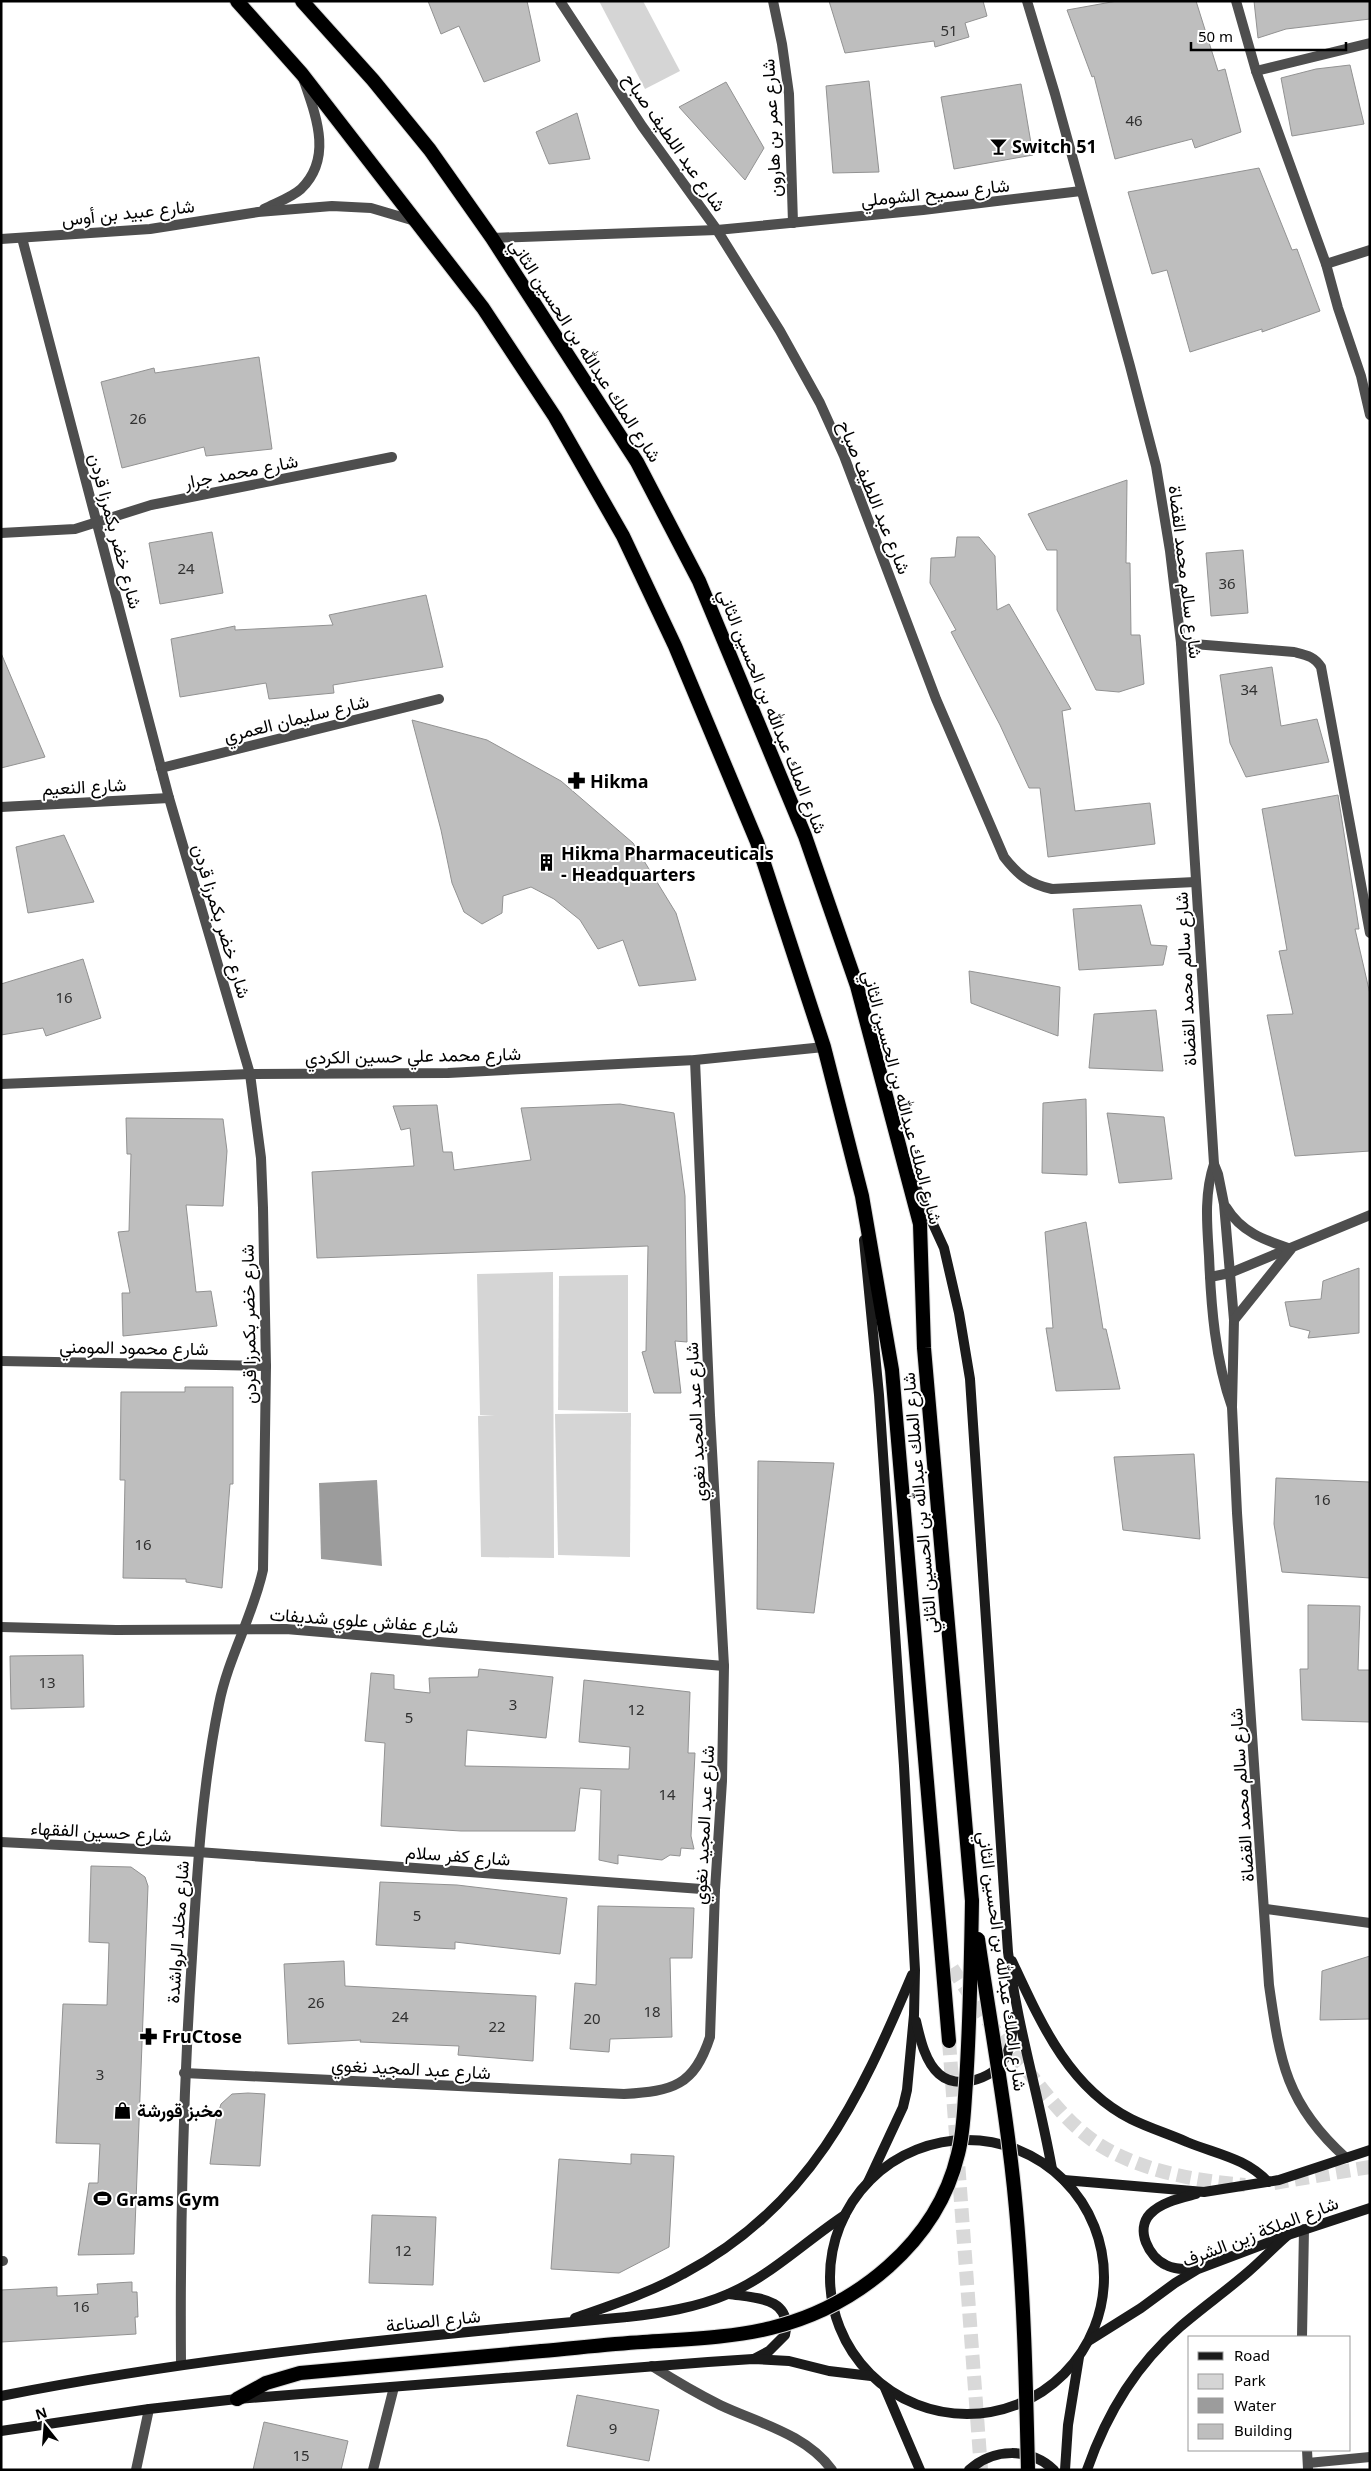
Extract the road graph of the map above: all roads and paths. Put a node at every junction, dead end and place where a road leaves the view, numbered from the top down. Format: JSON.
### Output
{"nodes":[{"id":1,"x":237,"y":1,"type":"edge"},
{"id":2,"x":302,"y":1,"type":"edge"},
{"id":3,"x":560,"y":1,"type":"edge"},
{"id":4,"x":773,"y":1,"type":"edge"},
{"id":5,"x":1026,"y":1,"type":"edge"},
{"id":6,"x":1236,"y":1,"type":"edge"},
{"id":7,"x":1370,"y":43,"type":"edge"},
{"id":8,"x":1256,"y":71,"type":"junction"},
{"id":9,"x":302,"y":74,"type":"junction"},
{"id":10,"x":1081,"y":191,"type":"junction"},
{"id":11,"x":258,"y":212,"type":"junction"},
{"id":12,"x":415,"y":221,"type":"junction"},
{"id":13,"x":793,"y":223,"type":"junction"},
{"id":14,"x":717,"y":230,"type":"junction"},
{"id":15,"x":22,"y":238,"type":"junction"},
{"id":16,"x":492,"y":238,"type":"junction"},
{"id":17,"x":1,"y":239,"type":"edge"},
{"id":18,"x":1370,"y":250,"type":"edge"},
{"id":19,"x":1326,"y":264,"type":"junction"},
{"id":20,"x":1370,"y":415,"type":"edge"},
{"id":21,"x":392,"y":457,"type":"dead end"},
{"id":22,"x":98,"y":523,"type":"junction"},
{"id":23,"x":1,"y":533,"type":"edge"},
{"id":24,"x":1181,"y":643,"type":"junction"},
{"id":25,"x":439,"y":700,"type":"dead end"},
{"id":26,"x":161,"y":768,"type":"junction"},
{"id":27,"x":168,"y":798,"type":"junction"},
{"id":28,"x":1,"y":807,"type":"edge"},
{"id":29,"x":1195,"y":882,"type":"junction"},
{"id":30,"x":1370,"y":933,"type":"edge"},
{"id":31,"x":824,"y":1047,"type":"junction"},
{"id":32,"x":695,"y":1060,"type":"junction"},
{"id":33,"x":250,"y":1074,"type":"junction"},
{"id":34,"x":1,"y":1084,"type":"edge"},
{"id":35,"x":904,"y":1161,"type":"junction"},
{"id":36,"x":1214,"y":1164,"type":"junction"},
{"id":37,"x":862,"y":1196,"type":"junction"},
{"id":38,"x":1224,"y":1204,"type":"junction"},
{"id":39,"x":1370,"y":1215,"type":"edge"},
{"id":40,"x":1291,"y":1249,"type":"junction"},
{"id":41,"x":1230,"y":1273,"type":"junction"},
{"id":42,"x":1210,"y":1277,"type":"junction"},
{"id":43,"x":1234,"y":1320,"type":"junction"},
{"id":44,"x":1,"y":1361,"type":"edge"},
{"id":45,"x":266,"y":1366,"type":"junction"},
{"id":46,"x":1232,"y":1406,"type":"junction"},
{"id":47,"x":1,"y":1627,"type":"edge"},
{"id":48,"x":246,"y":1628,"type":"junction"},
{"id":49,"x":724,"y":1666,"type":"junction"},
{"id":50,"x":1,"y":1842,"type":"edge"},
{"id":51,"x":198,"y":1852,"type":"junction"},
{"id":52,"x":715,"y":1890,"type":"junction"},
{"id":53,"x":972,"y":1901,"type":"junction"},
{"id":54,"x":1266,"y":1909,"type":"junction"},
{"id":55,"x":1370,"y":1923,"type":"edge"},
{"id":56,"x":941,"y":1952,"type":"junction"},
{"id":57,"x":1008,"y":1952,"type":"junction"},
{"id":58,"x":952,"y":1968,"type":"tunnel mouth"},
{"id":59,"x":915,"y":1970,"type":"junction"},
{"id":60,"x":1012,"y":1989,"type":"junction"},
{"id":61,"x":914,"y":2016,"type":"junction"},
{"id":62,"x":949,"y":2041,"type":"tunnel mouth"},
{"id":63,"x":184,"y":2073,"type":"junction"},
{"id":64,"x":1370,"y":2150,"type":"edge"},
{"id":65,"x":1346,"y":2158,"type":"junction"},
{"id":66,"x":1052,"y":2169,"type":"junction"},
{"id":67,"x":1064,"y":2180,"type":"junction"},
{"id":68,"x":868,"y":2182,"type":"junction"},
{"id":69,"x":1268,"y":2182,"type":"junction"},
{"id":70,"x":1204,"y":2192,"type":"junction"},
{"id":71,"x":1370,"y":2208,"type":"edge"},
{"id":72,"x":845,"y":2215,"type":"junction"},
{"id":73,"x":1304,"y":2229,"type":"junction"},
{"id":74,"x":1288,"y":2235,"type":"junction"},
{"id":75,"x":1198,"y":2269,"type":"junction"},
{"id":76,"x":728,"y":2294,"type":"junction"},
{"id":77,"x":559,"y":2323,"type":"junction"},
{"id":78,"x":1302,"y":2336,"type":"edge"},
{"id":79,"x":1090,"y":2340,"type":"junction"},
{"id":80,"x":1079,"y":2357,"type":"junction"},
{"id":81,"x":754,"y":2359,"type":"junction"},
{"id":82,"x":181,"y":2364,"type":"junction"},
{"id":83,"x":652,"y":2366,"type":"junction"},
{"id":84,"x":872,"y":2376,"type":"junction"},
{"id":85,"x":394,"y":2387,"type":"junction"},
{"id":86,"x":885,"y":2388,"type":"junction"},
{"id":87,"x":1,"y":2396,"type":"edge"},
{"id":88,"x":237,"y":2399,"type":"junction"},
{"id":89,"x":150,"y":2409,"type":"junction"},
{"id":90,"x":1,"y":2431,"type":"edge"},
{"id":91,"x":1307,"y":2451,"type":"edge"},
{"id":92,"x":1370,"y":2457,"type":"edge"},
{"id":93,"x":1308,"y":2466,"type":"edge"},
{"id":94,"x":136,"y":2470,"type":"edge"},
{"id":95,"x":374,"y":2470,"type":"edge"},
{"id":96,"x":832,"y":2470,"type":"edge"},
{"id":97,"x":920,"y":2470,"type":"edge"},
{"id":98,"x":969,"y":2470,"type":"edge"},
{"id":99,"x":1028,"y":2470,"type":"edge"},
{"id":100,"x":1054,"y":2470,"type":"edge"},
{"id":101,"x":1065,"y":2470,"type":"edge"},
{"id":102,"x":1087,"y":2470,"type":"edge"}],
"edges":[{"from":1,"to":9,"type":"highway","name":"شارع الملك عبدالله بن الحسين الثاني"},
{"from":2,"to":16,"type":"highway","name":"شارع الملك عبدالله بن الحسين الثاني"},
{"from":3,"to":14,"type":"street","name":"شارع عبد اللطيف صباح"},
{"from":4,"to":13,"type":"street","name":"شارع عمر بن هارون"},
{"from":5,"to":10,"type":"street","name":"شارع سالم محمد القضاة"},
{"from":6,"to":8,"type":"street"},
{"from":7,"to":8,"type":"street"},
{"from":8,"to":19,"type":"street"},
{"from":9,"to":11,"type":"street","name":"شارع عبيد بن أوس"},
{"from":9,"to":12,"type":"highway","name":"شارع الملك عبدالله بن الحسين الثاني"},
{"from":10,"to":13,"type":"street","name":"شارع سميح الشوملي"},
{"from":10,"to":24,"type":"street","name":"شارع سالم محمد القضاة"},
{"from":11,"to":12,"type":"street","name":"شارع عبيد بن أوس"},
{"from":11,"to":15,"type":"street","name":"شارع عبيد بن أوس"},
{"from":12,"to":31,"type":"highway","name":"شارع الملك عبدالله بن الحسين الثاني"},
{"from":13,"to":14,"type":"street","name":"شارع سميح الشوملي"},
{"from":14,"to":16,"type":"street","name":"شارع سميح الشوملي"},
{"from":14,"to":29,"type":"street","name":"شارع عبد اللطيف صباح"},
{"from":15,"to":17,"type":"street","name":"شارع عبيد بن أوس"},
{"from":15,"to":22,"type":"street","name":"شارع خضر بكمرزا قردن"},
{"from":16,"to":35,"type":"highway","name":"شارع الملك عبدالله بن الحسين الثاني"},
{"from":18,"to":19,"type":"street"},
{"from":19,"to":20,"type":"street"},
{"from":21,"to":22,"type":"street","name":"شارع محمد جرار"},
{"from":22,"to":23,"type":"street","name":"شارع محمد جرار"},
{"from":22,"to":26,"type":"street","name":"شارع خضر بكمرزا قردن"},
{"from":24,"to":29,"type":"street","name":"شارع سالم محمد القضاة"},
{"from":24,"to":30,"type":"street"},
{"from":25,"to":26,"type":"street","name":"شارع سليمان العمري"},
{"from":26,"to":27,"type":"street","name":"شارع خضر بكمرزا قردن"},
{"from":27,"to":28,"type":"street","name":"شارع النعيم"},
{"from":27,"to":33,"type":"street","name":"شارع خضر بكمرزا قردن"},
{"from":29,"to":36,"type":"street","name":"شارع سالم محمد القضاة"},
{"from":31,"to":32,"type":"street","name":"شارع محمد علي حسين الكردي"},
{"from":31,"to":37,"type":"highway","name":"شارع الملك عبدالله بن الحسين الثاني"},
{"from":32,"to":33,"type":"street","name":"شارع محمد علي حسين الكردي"},
{"from":32,"to":49,"type":"street","name":"شارع عبد المجيد نغوي"},
{"from":33,"to":34,"type":"street","name":"شارع محمد علي حسين الكردي"},
{"from":33,"to":45,"type":"street","name":"شارع خضر بكمرزا قردن"},
{"from":35,"to":53,"type":"highway","name":"شارع الملك عبدالله بن الحسين الثاني"},
{"from":35,"to":57,"type":"main road"},
{"from":36,"to":38,"type":"street","name":"شارع سالم محمد القضاة"},
{"from":36,"to":42,"type":"street","name":"شارع سالم محمد القضاة"},
{"from":37,"to":56,"type":"highway","name":"شارع الملك عبدالله بن الحسين الثاني"},
{"from":37,"to":59,"type":"main road"},
{"from":38,"to":40,"type":"street"},
{"from":38,"to":41,"type":"street","name":"شارع سالم محمد القضاة"},
{"from":39,"to":40,"type":"street"},
{"from":40,"to":41,"type":"street"},
{"from":40,"to":43,"type":"street"},
{"from":41,"to":42,"type":"street"},
{"from":41,"to":43,"type":"street","name":"شارع سالم محمد القضاة"},
{"from":42,"to":46,"type":"street","name":"شارع سالم محمد القضاة"},
{"from":43,"to":46,"type":"street","name":"شارع سالم محمد القضاة"},
{"from":44,"to":45,"type":"street","name":"شارع محمود المومني"},
{"from":45,"to":48,"type":"street","name":"شارع خضر بكمرزا قردن"},
{"from":46,"to":54,"type":"street","name":"شارع سالم محمد القضاة"},
{"from":47,"to":48,"type":"street","name":"شارع عفاش علوي شديفات"},
{"from":48,"to":49,"type":"street","name":"شارع عفاش علوي شديفات"},
{"from":48,"to":51,"type":"street","name":"شارع مخلد الرواشدة"},
{"from":49,"to":52,"type":"street","name":"شارع عبد المجيد نغوي"},
{"from":50,"to":51,"type":"street","name":"شارع حسين الفقهاء"},
{"from":51,"to":52,"type":"street","name":"شارع كفر سلام"},
{"from":51,"to":63,"type":"street","name":"شارع مخلد الرواشدة"},
{"from":52,"to":63,"type":"street","name":"شارع عبد المجيد نغوي"},
{"from":53,"to":88,"type":"highway","bridge":true},
{"from":53,"to":99,"type":"highway","name":"شارع الملك عبدالله بن الحسين الثاني","bridge":true},
{"from":54,"to":55,"type":"street"},
{"from":54,"to":65,"type":"street","name":"شارع سالم محمد القضاة"},
{"from":56,"to":58,"type":"highway"},
{"from":56,"to":62,"type":"highway","name":"شارع الملك عبدالله بن الحسين الثاني"},
{"from":57,"to":60,"type":"main road"},
{"from":57,"to":69,"type":"main road"},
{"from":59,"to":61,"type":"main road"},
{"from":59,"to":77,"type":"main road"},
{"from":60,"to":61,"type":"main road"},
{"from":60,"to":66,"type":"main road"},
{"from":61,"to":68,"type":"main road"},
{"from":63,"to":82,"type":"street","name":"شارع مخلد الرواشدة"},
{"from":64,"to":65,"type":"main road"},
{"from":65,"to":69,"type":"main road"},
{"from":66,"to":67,"type":"main road"},
{"from":66,"to":68,"type":"main road"},
{"from":67,"to":70,"type":"main road"},
{"from":67,"to":79,"type":"main road"},
{"from":68,"to":72,"type":"main road"},
{"from":69,"to":70,"type":"main road"},
{"from":70,"to":75,"type":"main road"},
{"from":71,"to":73,"type":"main road","name":"شارع الملكة زين الشرف"},
{"from":72,"to":76,"type":"main road","name":"شارع الصناعة"},
{"from":72,"to":84,"type":"main road"},
{"from":73,"to":74,"type":"main road","name":"شارع الملكة زين الشرف"},
{"from":73,"to":78,"type":"street"},
{"from":74,"to":75,"type":"main road","name":"شارع الملكة زين الشرف"},
{"from":74,"to":102,"type":"main road"},
{"from":75,"to":79,"type":"main road","name":"شارع الملكة زين الشرف"},
{"from":76,"to":77,"type":"main road","name":"شارع الصناعة"},
{"from":76,"to":81,"type":"main road"},
{"from":77,"to":82,"type":"main road","name":"شارع الصناعة"},
{"from":79,"to":80,"type":"main road"},
{"from":80,"to":86,"type":"main road"},
{"from":80,"to":101,"type":"main road"},
{"from":81,"to":83,"type":"main road"},
{"from":81,"to":84,"type":"main road"},
{"from":82,"to":87,"type":"main road","name":"شارع الصناعة"},
{"from":83,"to":85,"type":"main road"},
{"from":83,"to":96,"type":"street"},
{"from":84,"to":86,"type":"main road"},
{"from":85,"to":88,"type":"main road"},
{"from":85,"to":95,"type":"street"},
{"from":86,"to":97,"type":"main road"},
{"from":88,"to":89,"type":"main road"},
{"from":89,"to":90,"type":"main road"},
{"from":89,"to":94,"type":"street"},
{"from":91,"to":93,"type":"street"},
{"from":92,"to":93,"type":"street"},
{"from":98,"to":100,"type":"main road"}]}
